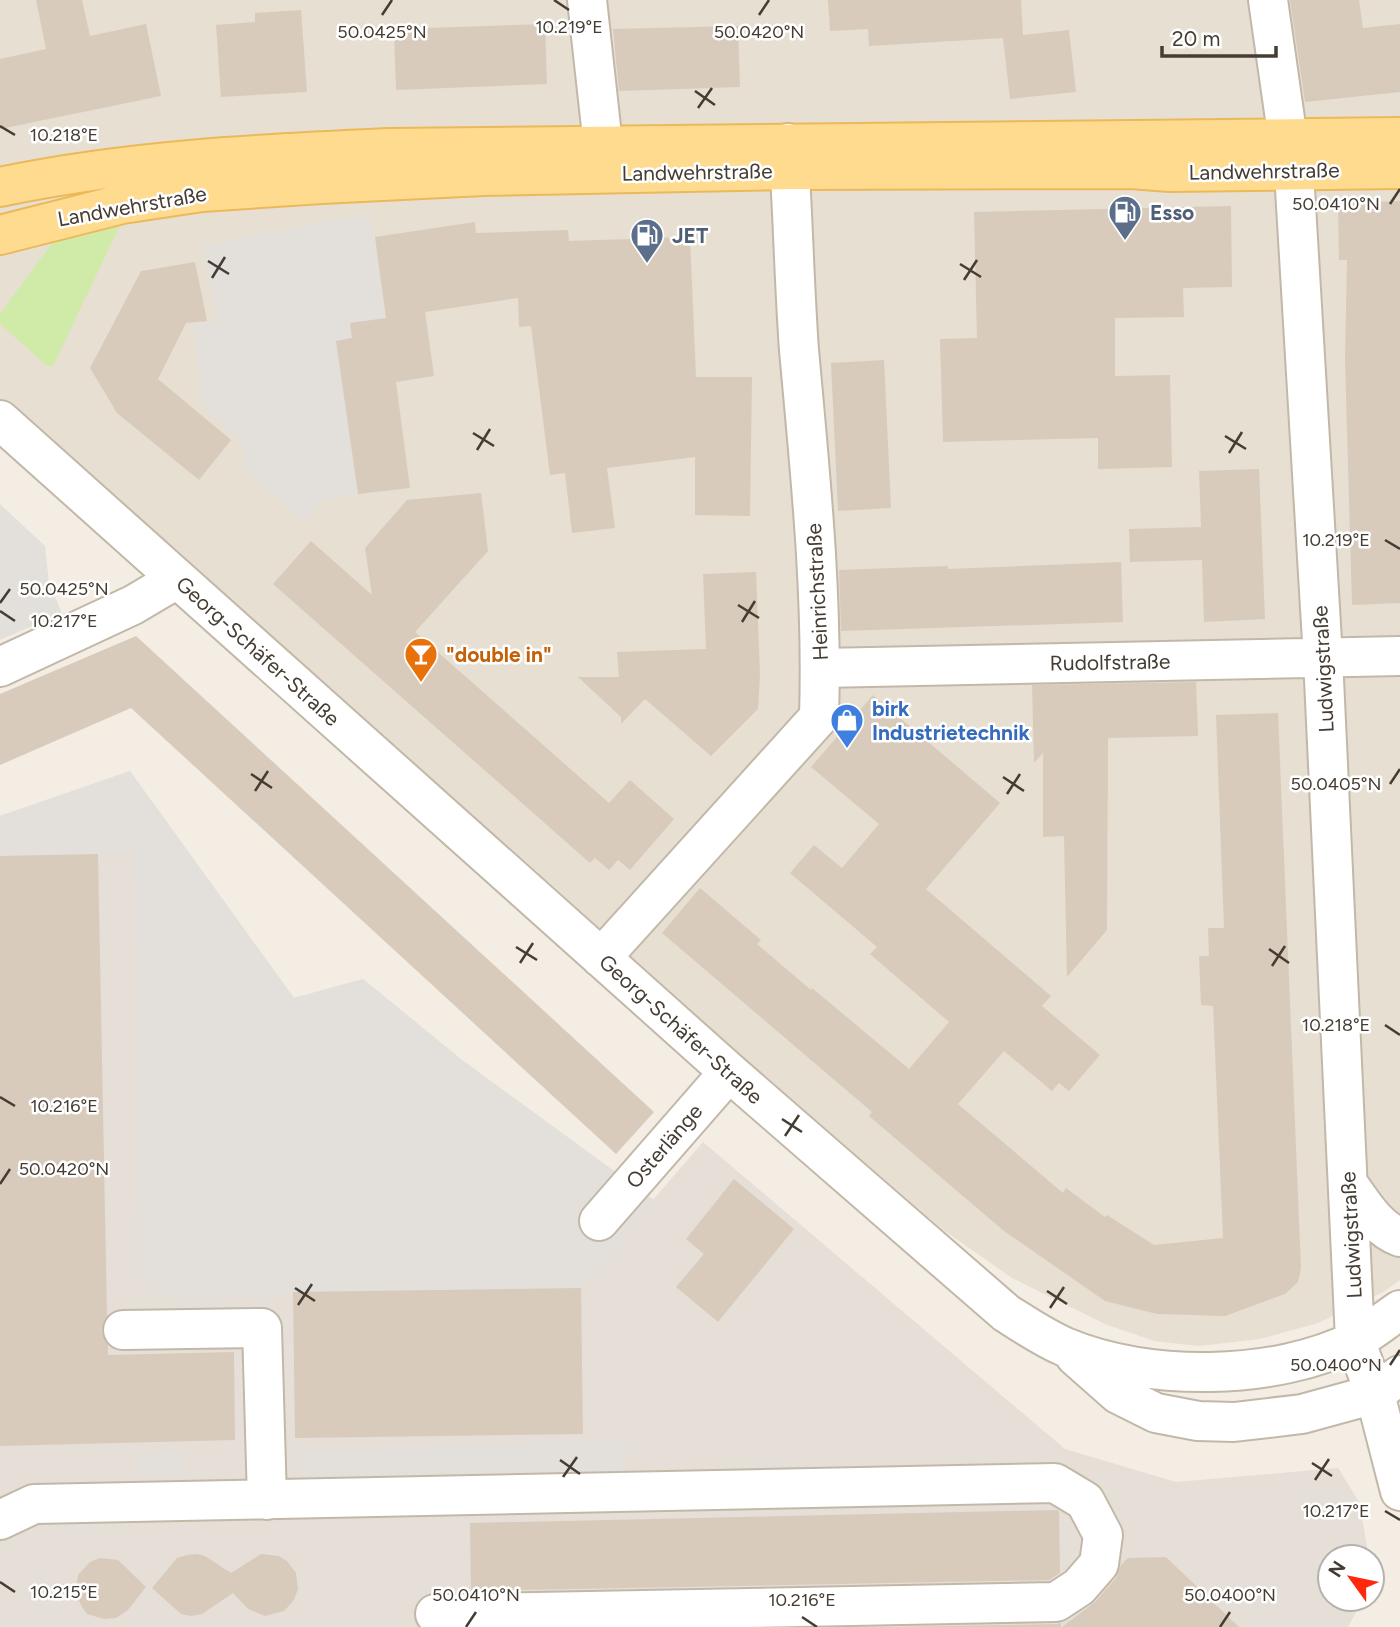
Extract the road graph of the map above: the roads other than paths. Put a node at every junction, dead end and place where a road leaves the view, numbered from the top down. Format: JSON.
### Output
{"nodes":[{"id":1,"x":587,"y":0,"type":"edge"},
{"id":2,"x":1268,"y":0,"type":"edge"},
{"id":3,"x":1400,"y":137,"type":"edge"},
{"id":4,"x":603,"y":145,"type":"junction"},
{"id":5,"x":1290,"y":154,"type":"junction"},
{"id":6,"x":789,"y":157,"type":"junction"},
{"id":7,"x":1400,"y":169,"type":"edge"},
{"id":8,"x":0,"y":187,"type":"edge"},
{"id":9,"x":0,"y":235,"type":"edge"},
{"id":10,"x":0,"y":420,"type":"edge"},
{"id":11,"x":177,"y":579,"type":"junction"},
{"id":12,"x":1400,"y":656,"type":"edge"},
{"id":13,"x":1323,"y":658,"type":"junction"},
{"id":14,"x":0,"y":667,"type":"edge"},
{"id":15,"x":821,"y":668,"type":"junction"},
{"id":16,"x":601,"y":958,"type":"junction"},
{"id":17,"x":729,"y":1072,"type":"junction"},
{"id":18,"x":1349,"y":1185,"type":"junction"},
{"id":19,"x":599,"y":1221,"type":"dead end"},
{"id":20,"x":1400,"y":1237,"type":"edge"},
{"id":21,"x":1400,"y":1310,"type":"edge"},
{"id":22,"x":123,"y":1330,"type":"dead end"},
{"id":23,"x":1355,"y":1340,"type":"junction"},
{"id":24,"x":1066,"y":1348,"type":"junction"},
{"id":25,"x":1387,"y":1385,"type":"edge"},
{"id":26,"x":1400,"y":1491,"type":"edge"},
{"id":27,"x":267,"y":1500,"type":"junction"},
{"id":28,"x":0,"y":1520,"type":"edge"},
{"id":29,"x":435,"y":1614,"type":"dead end"}],
"edges":[{"from":1,"to":4,"type":"street"},
{"from":2,"to":5,"type":"street","name":"Ludwigstraße"},
{"from":3,"to":5,"type":"main road","name":"Landwehrstraße"},
{"from":4,"to":6,"type":"main road","name":"Landwehrstraße"},
{"from":4,"to":8,"type":"main road","name":"Landwehrstraße"},
{"from":5,"to":6,"type":"main road","name":"Landwehrstraße"},
{"from":5,"to":7,"type":"main road","name":"Landwehrstraße"},
{"from":5,"to":13,"type":"street","name":"Ludwigstraße"},
{"from":6,"to":9,"type":"main road","name":"Landwehrstraße"},
{"from":6,"to":15,"type":"street","name":"Heinrichstraße"},
{"from":10,"to":11,"type":"street","name":"Georg-Schäfer-Straße"},
{"from":11,"to":14,"type":"street"},
{"from":11,"to":16,"type":"street","name":"Georg-Schäfer-Straße"},
{"from":12,"to":13,"type":"street","name":"Rudolfstraße"},
{"from":13,"to":15,"type":"street","name":"Rudolfstraße"},
{"from":13,"to":18,"type":"street","name":"Ludwigstraße"},
{"from":15,"to":16,"type":"street","name":"Heinrichstraße"},
{"from":16,"to":17,"type":"street","name":"Georg-Schäfer-Straße"},
{"from":17,"to":19,"type":"street","name":"Osterlänge"},
{"from":17,"to":24,"type":"street","name":"Georg-Schäfer-Straße"},
{"from":18,"to":20,"type":"street"},
{"from":18,"to":23,"type":"street","name":"Ludwigstraße"},
{"from":21,"to":23,"type":"street","name":"Georg-Schäfer-Straße"},
{"from":22,"to":27,"type":"street"},
{"from":23,"to":24,"type":"street","name":"Georg-Schäfer-Straße"},
{"from":23,"to":25,"type":"street"},
{"from":24,"to":25,"type":"street"},
{"from":25,"to":26,"type":"street"},
{"from":27,"to":28,"type":"street"},
{"from":27,"to":29,"type":"street"}]}
